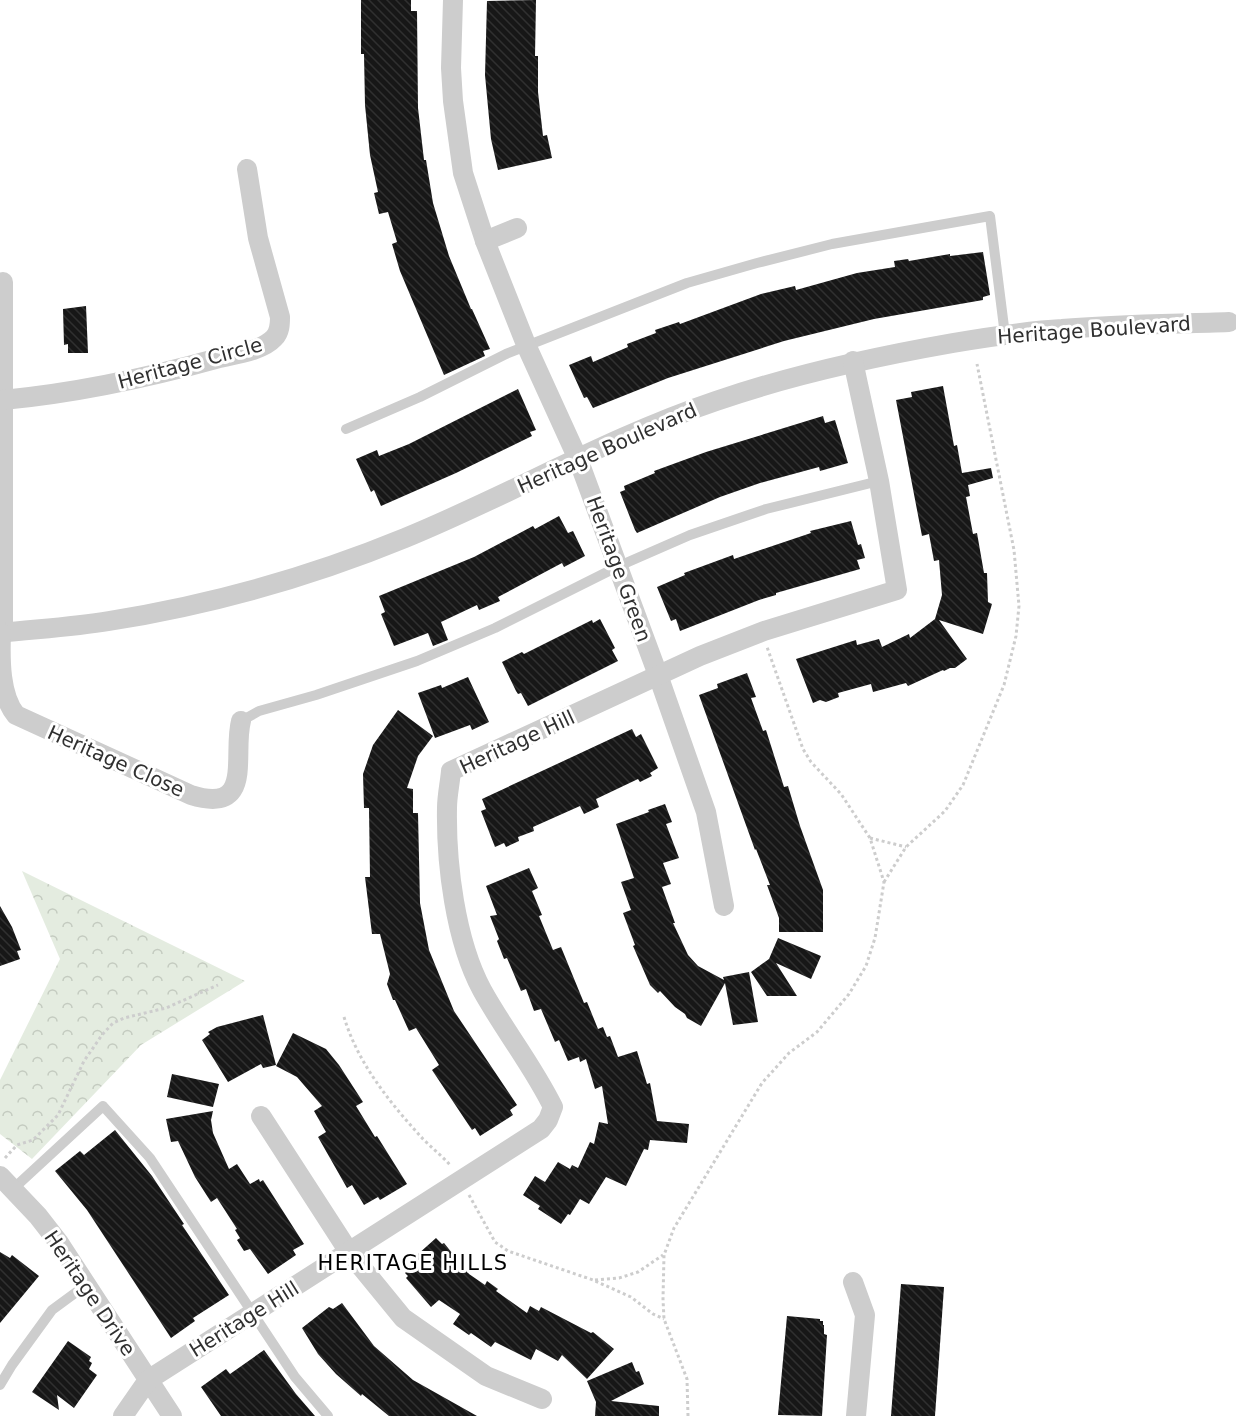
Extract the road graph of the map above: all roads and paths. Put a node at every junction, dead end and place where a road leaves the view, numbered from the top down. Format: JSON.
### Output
{"nodes":[{"id":1,"x":453,"y":0,"type":"edge"},
{"id":2,"x":247,"y":169,"type":"dead end"},
{"id":3,"x":517,"y":228,"type":"dead end"},
{"id":4,"x":485,"y":241,"type":"junction"},
{"id":5,"x":3,"y":282,"type":"dead end"},
{"id":6,"x":1228,"y":322,"type":"dead end"},
{"id":7,"x":1005,"y":335,"type":"junction"},
{"id":8,"x":527,"y":347,"type":"junction"},
{"id":9,"x":853,"y":361,"type":"junction"},
{"id":10,"x":977,"y":364,"type":"dead end"},
{"id":11,"x":3,"y":400,"type":"junction"},
{"id":12,"x":346,"y":429,"type":"dead end"},
{"id":13,"x":578,"y":459,"type":"junction"},
{"id":14,"x":879,"y":481,"type":"junction"},
{"id":15,"x":619,"y":566,"type":"junction"},
{"id":16,"x":1,"y":633,"type":"edge"},
{"id":17,"x":766,"y":646,"type":"dead end"},
{"id":18,"x":658,"y":675,"type":"junction"},
{"id":19,"x":241,"y":721,"type":"joint"},
{"id":20,"x":870,"y":838,"type":"junction"},
{"id":21,"x":906,"y":847,"type":"junction"},
{"id":22,"x":884,"y":882,"type":"junction"},
{"id":23,"x":724,"y":906,"type":"dead end"},
{"id":24,"x":218,"y":985,"type":"dead end"},
{"id":25,"x":139,"y":1009,"type":"dead end"},
{"id":26,"x":141,"y":1014,"type":"junction"},
{"id":27,"x":344,"y":1017,"type":"dead end"},
{"id":28,"x":261,"y":1116,"type":"dead end"},
{"id":29,"x":453,"y":1169,"type":"dead end"},
{"id":30,"x":4,"y":1180,"type":"edge"},
{"id":31,"x":467,"y":1192,"type":"dead end"},
{"id":32,"x":350,"y":1252,"type":"junction"},
{"id":33,"x":664,"y":1255,"type":"junction"},
{"id":34,"x":593,"y":1280,"type":"junction"},
{"id":35,"x":853,"y":1282,"type":"dead end"},
{"id":36,"x":86,"y":1285,"type":"junction"},
{"id":37,"x":254,"y":1314,"type":"junction"},
{"id":38,"x":664,"y":1319,"type":"junction"},
{"id":39,"x":148,"y":1380,"type":"junction"},
{"id":40,"x":0,"y":1385,"type":"edge"},
{"id":41,"x":542,"y":1399,"type":"dead end"},
{"id":42,"x":123,"y":1416,"type":"edge"},
{"id":43,"x":171,"y":1416,"type":"edge"},
{"id":44,"x":328,"y":1416,"type":"edge"},
{"id":45,"x":688,"y":1416,"type":"edge"},
{"id":46,"x":856,"y":1416,"type":"edge"}],
"edges":[{"from":1,"to":4,"type":"street","name":"Heritage Green"},
{"from":2,"to":11,"type":"street","name":"Heritage Circle"},
{"from":3,"to":4,"type":"street"},
{"from":4,"to":8,"type":"street","name":"Heritage Green"},
{"from":5,"to":11,"type":"street"},
{"from":6,"to":7,"type":"street","name":"Heritage Boulevard"},
{"from":7,"to":8,"type":"lane"},
{"from":7,"to":9,"type":"street","name":"Heritage Boulevard"},
{"from":8,"to":12,"type":"lane"},
{"from":8,"to":13,"type":"street","name":"Heritage Green"},
{"from":9,"to":13,"type":"street","name":"Heritage Boulevard"},
{"from":9,"to":14,"type":"street","name":"Heritage Hill"},
{"from":10,"to":21,"type":"path"},
{"from":11,"to":16,"type":"street"},
{"from":13,"to":15,"type":"street","name":"Heritage Green"},
{"from":13,"to":16,"type":"street","name":"Heritage Boulevard"},
{"from":14,"to":15,"type":"lane"},
{"from":14,"to":18,"type":"street","name":"Heritage Hill"},
{"from":15,"to":18,"type":"street","name":"Heritage Green"},
{"from":15,"to":19,"type":"lane"},
{"from":16,"to":19,"type":"street","name":"Heritage Close"},
{"from":17,"to":20,"type":"path"},
{"from":18,"to":23,"type":"street","name":"Heritage Green"},
{"from":18,"to":32,"type":"street","name":"Heritage Hill"},
{"from":20,"to":21,"type":"path"},
{"from":20,"to":22,"type":"path"},
{"from":21,"to":22,"type":"path"},
{"from":22,"to":33,"type":"path"},
{"from":24,"to":26,"type":"path"},
{"from":25,"to":26,"type":"path"},
{"from":26,"to":30,"type":"path"},
{"from":27,"to":29,"type":"path"},
{"from":28,"to":32,"type":"street"},
{"from":30,"to":36,"type":"street","name":"Heritage Drive"},
{"from":30,"to":37,"type":"lane"},
{"from":31,"to":34,"type":"path"},
{"from":32,"to":37,"type":"street","name":"Heritage Hill"},
{"from":32,"to":41,"type":"street"},
{"from":33,"to":34,"type":"path"},
{"from":33,"to":38,"type":"path"},
{"from":34,"to":38,"type":"path"},
{"from":35,"to":46,"type":"street"},
{"from":36,"to":39,"type":"street","name":"Heritage Drive"},
{"from":36,"to":40,"type":"lane"},
{"from":37,"to":39,"type":"street","name":"Heritage Hill"},
{"from":37,"to":44,"type":"lane"},
{"from":38,"to":45,"type":"path"},
{"from":39,"to":42,"type":"street","name":"Heritage Hill"},
{"from":39,"to":43,"type":"street","name":"Heritage Drive"}]}
